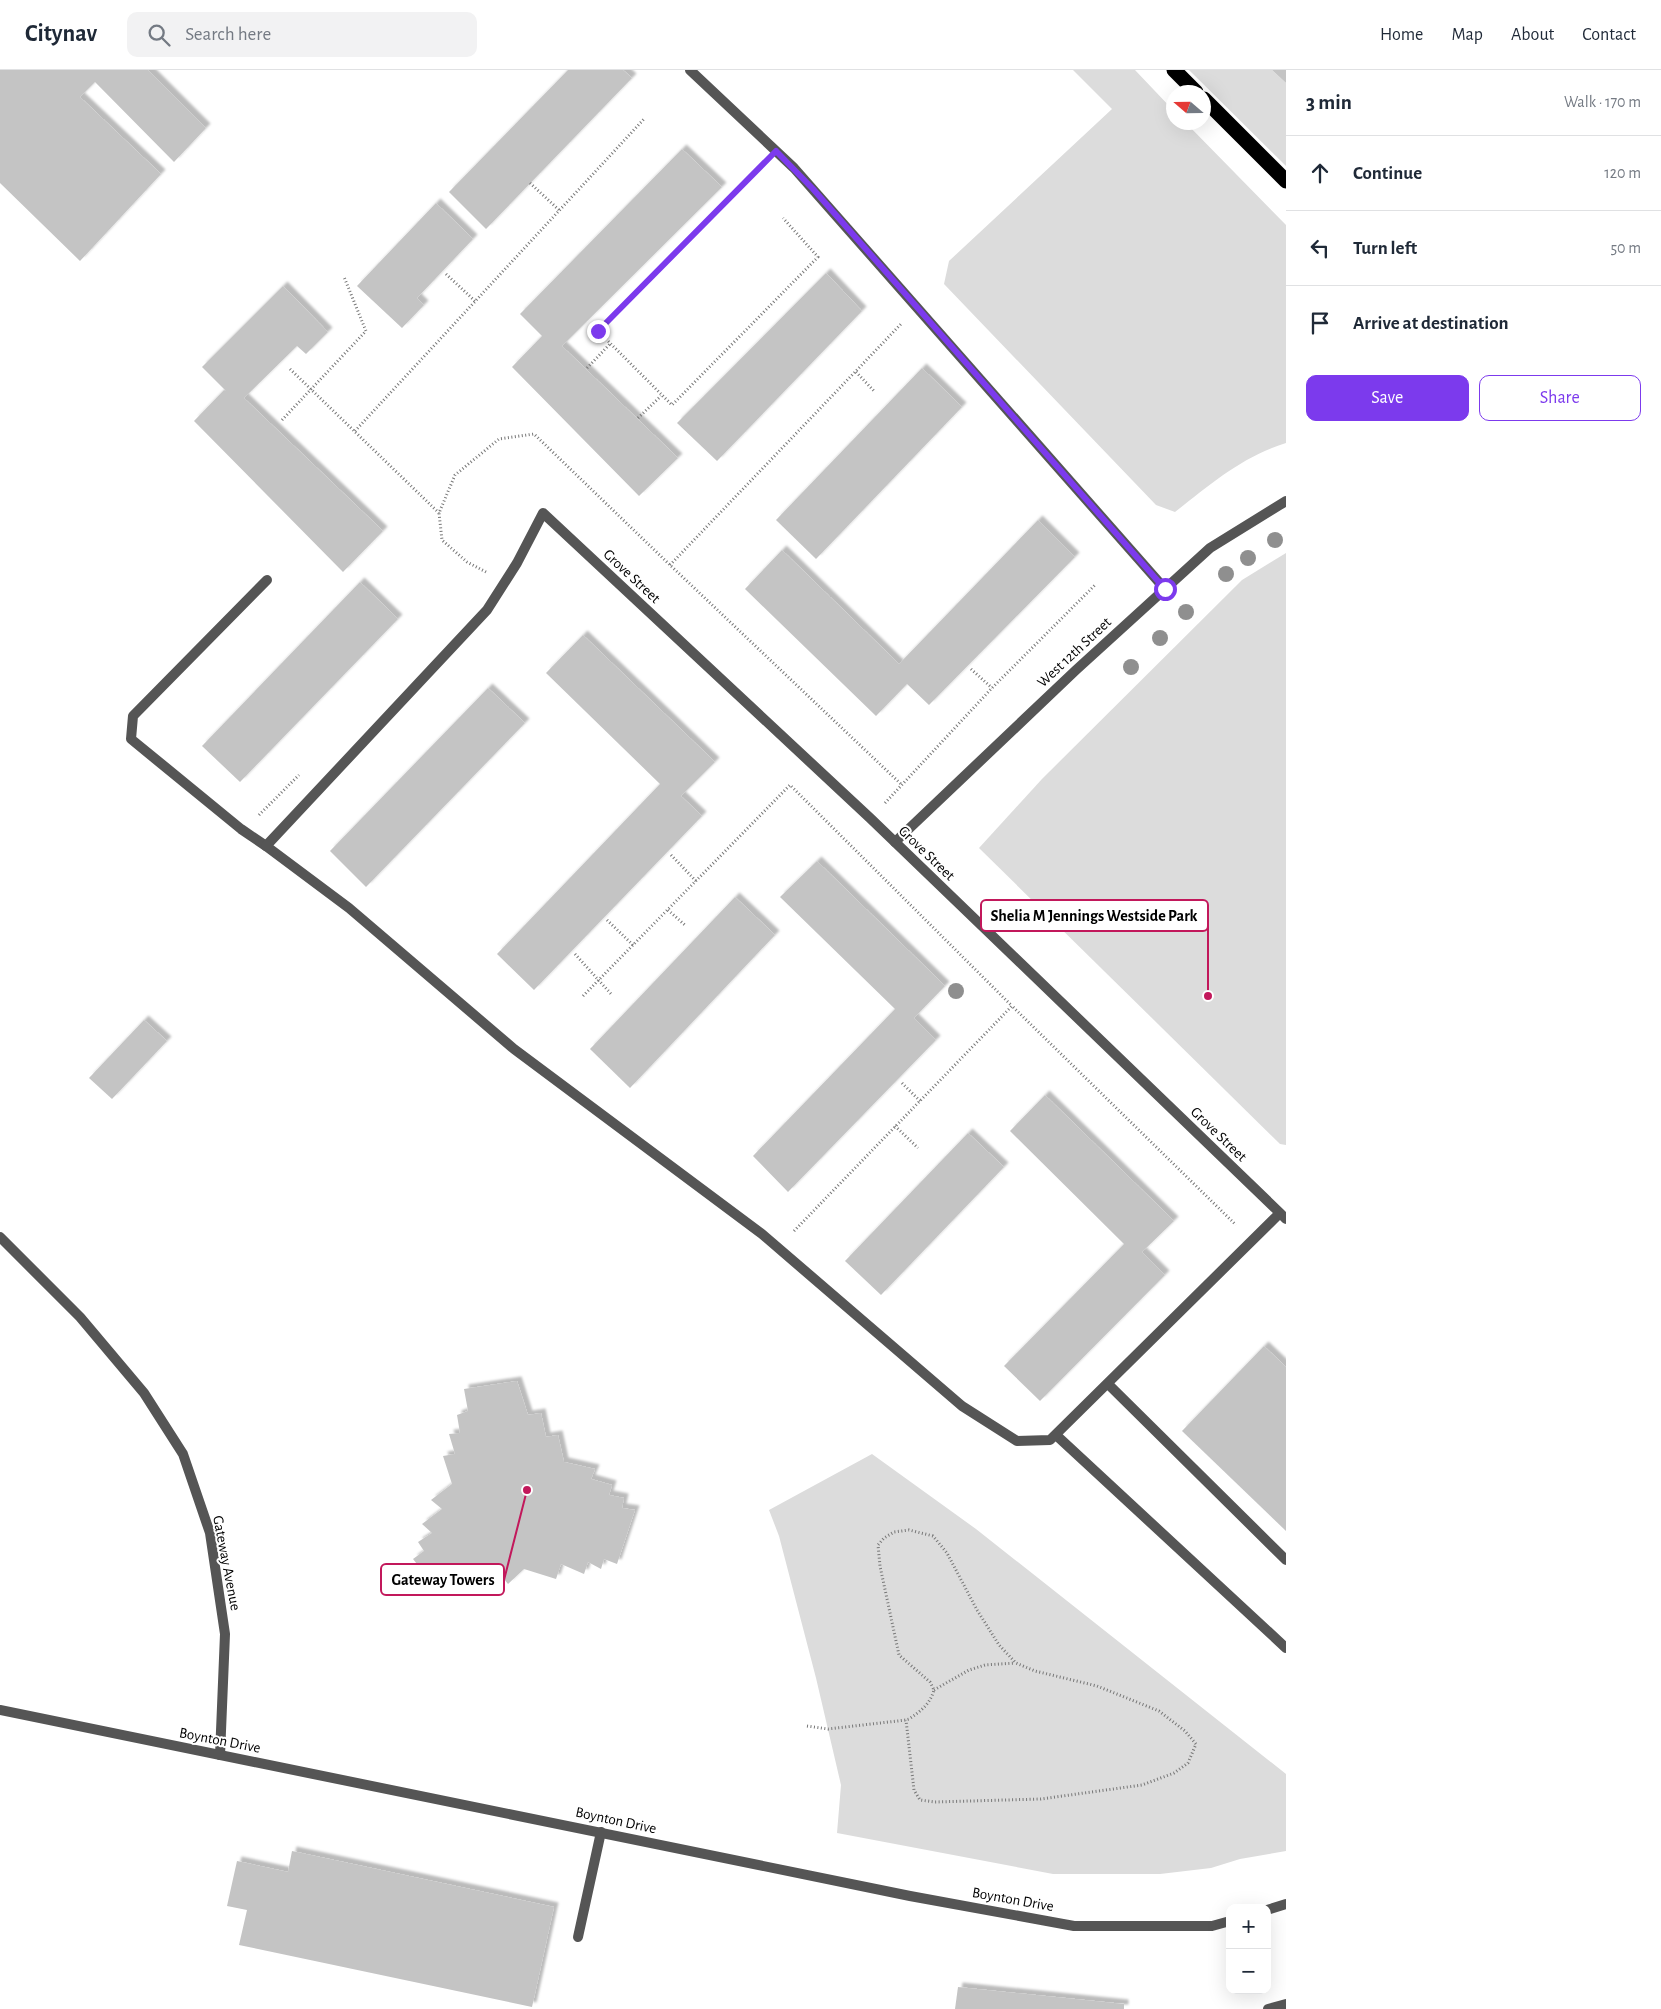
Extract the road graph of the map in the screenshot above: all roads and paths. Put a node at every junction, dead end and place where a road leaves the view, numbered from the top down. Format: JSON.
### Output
{"nodes":[{"id":1,"x":690,"y":70,"type":"edge"},
{"id":2,"x":1174,"y":70,"type":"edge"},
{"id":3,"x":1189,"y":85,"type":"edge"},
{"id":4,"x":1211,"y":106,"type":"edge"},
{"id":5,"x":644,"y":119,"type":"dead end"},
{"id":6,"x":776,"y":151,"type":"junction"},
{"id":7,"x":1286,"y":181,"type":"edge"},
{"id":8,"x":530,"y":184,"type":"dead end"},
{"id":9,"x":559,"y":210,"type":"junction"},
{"id":10,"x":784,"y":218,"type":"dead end"},
{"id":11,"x":446,"y":274,"type":"dead end"},
{"id":12,"x":344,"y":277,"type":"dead end"},
{"id":13,"x":475,"y":301,"type":"junction"},
{"id":14,"x":902,"y":323,"type":"dead end"},
{"id":15,"x":610,"y":344,"type":"junction"},
{"id":16,"x":587,"y":368,"type":"dead end"},
{"id":17,"x":290,"y":369,"type":"dead end"},
{"id":18,"x":856,"y":372,"type":"junction"},
{"id":19,"x":312,"y":388,"type":"junction"},
{"id":20,"x":875,"y":392,"type":"dead end"},
{"id":21,"x":661,"y":396,"type":"junction"},
{"id":22,"x":638,"y":418,"type":"dead end"},
{"id":23,"x":282,"y":420,"type":"dead end"},
{"id":24,"x":355,"y":431,"type":"junction"},
{"id":25,"x":1286,"y":501,"type":"edge"},
{"id":26,"x":439,"y":513,"type":"junction"},
{"id":27,"x":670,"y":565,"type":"junction"},
{"id":28,"x":489,"y":573,"type":"dead end"},
{"id":29,"x":267,"y":580,"type":"dead end"},
{"id":30,"x":1096,"y":584,"type":"dead end"},
{"id":31,"x":1165,"y":589,"type":"junction"},
{"id":32,"x":971,"y":669,"type":"dead end"},
{"id":33,"x":992,"y":688,"type":"junction"},
{"id":34,"x":302,"y":771,"type":"dead end"},
{"id":35,"x":902,"y":785,"type":"junction"},
{"id":36,"x":870,"y":818,"type":"junction"},
{"id":37,"x":241,"y":829,"type":"junction"},
{"id":38,"x":894,"y":842,"type":"junction"},
{"id":39,"x":266,"y":846,"type":"junction"},
{"id":40,"x":671,"y":855,"type":"dead end"},
{"id":41,"x":696,"y":880,"type":"junction"},
{"id":42,"x":668,"y":910,"type":"junction"},
{"id":43,"x":607,"y":920,"type":"dead end"},
{"id":44,"x":686,"y":926,"type":"dead end"},
{"id":45,"x":634,"y":946,"type":"junction"},
{"id":46,"x":575,"y":954,"type":"dead end"},
{"id":47,"x":599,"y":980,"type":"junction"},
{"id":48,"x":612,"y":995,"type":"dead end"},
{"id":49,"x":583,"y":996,"type":"dead end"},
{"id":50,"x":1012,"y":1006,"type":"junction"},
{"id":51,"x":902,"y":1083,"type":"dead end"},
{"id":52,"x":920,"y":1100,"type":"junction"},
{"id":53,"x":895,"y":1126,"type":"junction"},
{"id":54,"x":918,"y":1148,"type":"dead end"},
{"id":55,"x":1283,"y":1216,"type":"edge"},
{"id":56,"x":794,"y":1231,"type":"dead end"},
{"id":57,"x":0,"y":1237,"type":"edge"},
{"id":58,"x":1253,"y":1242,"type":"junction"},
{"id":59,"x":1108,"y":1384,"type":"junction"},
{"id":60,"x":1056,"y":1435,"type":"junction"},
{"id":61,"x":1286,"y":1560,"type":"edge"},
{"id":62,"x":1286,"y":1648,"type":"edge"},
{"id":63,"x":1016,"y":1663,"type":"junction"},
{"id":64,"x":934,"y":1690,"type":"junction"},
{"id":65,"x":0,"y":1710,"type":"edge"},
{"id":66,"x":906,"y":1720,"type":"junction"},
{"id":67,"x":807,"y":1726,"type":"dead end"},
{"id":68,"x":220,"y":1755,"type":"junction"},
{"id":69,"x":600,"y":1832,"type":"junction"},
{"id":70,"x":1286,"y":1904,"type":"edge"},
{"id":71,"x":1271,"y":1909,"type":"edge"},
{"id":72,"x":1226,"y":1922,"type":"edge"},
{"id":73,"x":578,"y":1937,"type":"dead end"},
{"id":74,"x":1286,"y":2004,"type":"edge"},
{"id":75,"x":1268,"y":2009,"type":"edge"}],
"edges":[{"from":1,"to":6,"type":"street"},
{"from":2,"to":3,"type":"highway"},
{"from":4,"to":7,"type":"highway"},
{"from":5,"to":9,"type":"path"},
{"from":6,"to":15,"type":"path"},
{"from":6,"to":31,"type":"street"},
{"from":8,"to":9,"type":"path"},
{"from":9,"to":13,"type":"path"},
{"from":10,"to":21,"type":"path"},
{"from":11,"to":13,"type":"path"},
{"from":12,"to":19,"type":"path"},
{"from":13,"to":24,"type":"path"},
{"from":14,"to":18,"type":"path"},
{"from":15,"to":16,"type":"path"},
{"from":15,"to":21,"type":"path"},
{"from":17,"to":19,"type":"path"},
{"from":18,"to":20,"type":"path"},
{"from":18,"to":27,"type":"path"},
{"from":19,"to":23,"type":"path"},
{"from":19,"to":24,"type":"path"},
{"from":21,"to":22,"type":"path"},
{"from":24,"to":26,"type":"path"},
{"from":25,"to":31,"type":"street","name":"West 12th Street"},
{"from":26,"to":27,"type":"path"},
{"from":26,"to":28,"type":"path"},
{"from":27,"to":35,"type":"path"},
{"from":29,"to":37,"type":"street"},
{"from":30,"to":33,"type":"path"},
{"from":31,"to":38,"type":"street","name":"West 12th Street"},
{"from":32,"to":33,"type":"path"},
{"from":33,"to":35,"type":"path"},
{"from":34,"to":37,"type":"path"},
{"from":35,"to":36,"type":"path"},
{"from":36,"to":38,"type":"street","name":"Grove Street"},
{"from":36,"to":39,"type":"street","name":"Grove Street"},
{"from":37,"to":39,"type":"street"},
{"from":38,"to":55,"type":"street","name":"Grove Street"},
{"from":39,"to":60,"type":"street"},
{"from":40,"to":41,"type":"path"},
{"from":41,"to":42,"type":"path"},
{"from":41,"to":50,"type":"path"},
{"from":42,"to":44,"type":"path"},
{"from":42,"to":45,"type":"path"},
{"from":43,"to":45,"type":"path"},
{"from":45,"to":47,"type":"path"},
{"from":46,"to":47,"type":"path"},
{"from":47,"to":48,"type":"path"},
{"from":47,"to":49,"type":"path"},
{"from":50,"to":52,"type":"path"},
{"from":50,"to":58,"type":"path"},
{"from":51,"to":52,"type":"path"},
{"from":52,"to":53,"type":"path"},
{"from":53,"to":54,"type":"path"},
{"from":53,"to":56,"type":"path"},
{"from":55,"to":58,"type":"street"},
{"from":57,"to":68,"type":"street","name":"Gateway Avenue"},
{"from":58,"to":59,"type":"street"},
{"from":59,"to":60,"type":"street"},
{"from":59,"to":61,"type":"street"},
{"from":60,"to":62,"type":"street"},
{"from":63,"to":64,"type":"path"},
{"from":63,"to":64,"type":"path"},
{"from":63,"to":66,"type":"path"},
{"from":64,"to":66,"type":"path"},
{"from":65,"to":68,"type":"street","name":"Boynton Drive"},
{"from":66,"to":67,"type":"path"},
{"from":68,"to":69,"type":"street","name":"Boynton Drive"},
{"from":69,"to":72,"type":"street","name":"Boynton Drive"},
{"from":69,"to":73,"type":"street"},
{"from":70,"to":71,"type":"street"},
{"from":74,"to":75,"type":"street"}]}
